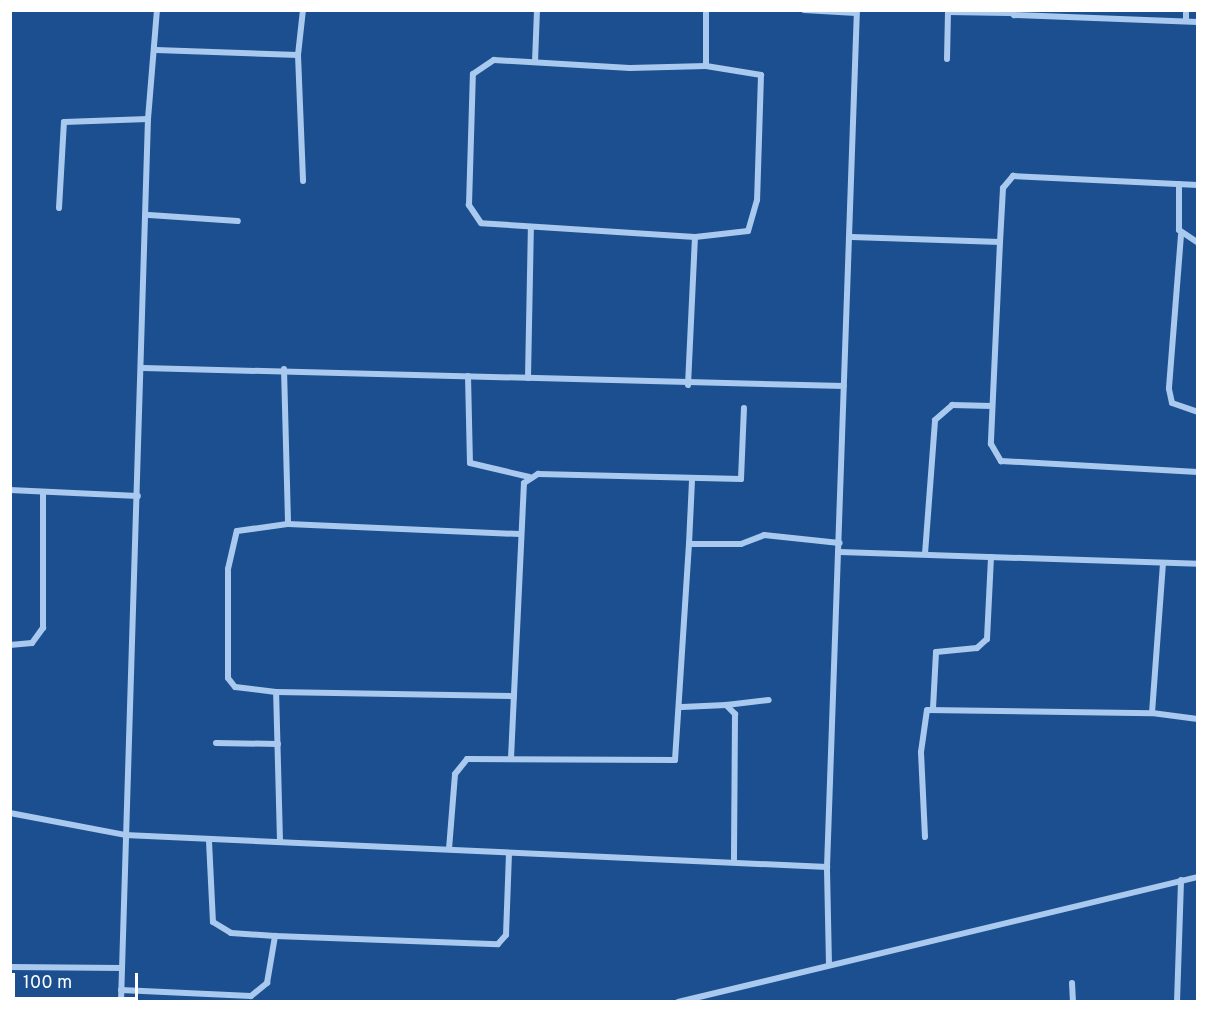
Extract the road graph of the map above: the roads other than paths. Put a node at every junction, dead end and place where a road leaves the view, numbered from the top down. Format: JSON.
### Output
{"nodes":[{"id":1,"x":157,"y":10,"type":"edge"},
{"id":2,"x":303,"y":10,"type":"edge"},
{"id":3,"x":537,"y":10,"type":"edge"},
{"id":4,"x":706,"y":10,"type":"edge"},
{"id":5,"x":804,"y":10,"type":"edge"},
{"id":6,"x":1099,"y":10,"type":"edge"},
{"id":7,"x":1186,"y":10,"type":"edge"},
{"id":8,"x":856,"y":12,"type":"edge"},
{"id":9,"x":1008,"y":12,"type":"edge"},
{"id":10,"x":1099,"y":18,"type":"junction"},
{"id":11,"x":1186,"y":21,"type":"junction"},
{"id":12,"x":1197,"y":22,"type":"edge"},
{"id":13,"x":156,"y":50,"type":"junction"},
{"id":14,"x":298,"y":56,"type":"junction"},
{"id":15,"x":947,"y":58,"type":"dead end"},
{"id":16,"x":535,"y":62,"type":"junction"},
{"id":17,"x":706,"y":66,"type":"junction"},
{"id":18,"x":148,"y":119,"type":"junction"},
{"id":19,"x":303,"y":181,"type":"dead end"},
{"id":20,"x":1179,"y":184,"type":"junction"},
{"id":21,"x":1197,"y":185,"type":"edge"},
{"id":22,"x":59,"y":208,"type":"dead end"},
{"id":23,"x":149,"y":215,"type":"junction"},
{"id":24,"x":238,"y":220,"type":"dead end"},
{"id":25,"x":531,"y":228,"type":"junction"},
{"id":26,"x":1181,"y":236,"type":"junction"},
{"id":27,"x":694,"y":237,"type":"junction"},
{"id":28,"x":852,"y":237,"type":"junction"},
{"id":29,"x":1000,"y":242,"type":"junction"},
{"id":30,"x":1197,"y":243,"type":"edge"},
{"id":31,"x":143,"y":368,"type":"junction"},
{"id":32,"x":284,"y":369,"type":"junction"},
{"id":33,"x":468,"y":376,"type":"junction"},
{"id":34,"x":528,"y":378,"type":"junction"},
{"id":35,"x":688,"y":385,"type":"junction"},
{"id":36,"x":844,"y":386,"type":"junction"},
{"id":37,"x":992,"y":406,"type":"junction"},
{"id":38,"x":744,"y":408,"type":"dead end"},
{"id":39,"x":1197,"y":412,"type":"edge"},
{"id":40,"x":1197,"y":472,"type":"edge"},
{"id":41,"x":529,"y":477,"type":"junction"},
{"id":42,"x":692,"y":480,"type":"junction"},
{"id":43,"x":10,"y":490,"type":"edge"},
{"id":44,"x":43,"y":492,"type":"junction"},
{"id":45,"x":138,"y":496,"type":"junction"},
{"id":46,"x":288,"y":524,"type":"junction"},
{"id":47,"x":519,"y":534,"type":"junction"},
{"id":48,"x":840,"y":543,"type":"junction"},
{"id":49,"x":689,"y":544,"type":"junction"},
{"id":50,"x":840,"y":552,"type":"junction"},
{"id":51,"x":925,"y":554,"type":"junction"},
{"id":52,"x":991,"y":557,"type":"junction"},
{"id":53,"x":1163,"y":564,"type":"junction"},
{"id":54,"x":1197,"y":564,"type":"edge"},
{"id":55,"x":10,"y":645,"type":"edge"},
{"id":56,"x":276,"y":692,"type":"junction"},
{"id":57,"x":514,"y":696,"type":"junction"},
{"id":58,"x":769,"y":700,"type":"dead end"},
{"id":59,"x":726,"y":705,"type":"junction"},
{"id":60,"x":682,"y":707,"type":"junction"},
{"id":61,"x":933,"y":708,"type":"junction"},
{"id":62,"x":1152,"y":713,"type":"junction"},
{"id":63,"x":1197,"y":719,"type":"edge"},
{"id":64,"x":216,"y":742,"type":"dead end"},
{"id":65,"x":278,"y":744,"type":"junction"},
{"id":66,"x":511,"y":758,"type":"junction"},
{"id":67,"x":10,"y":813,"type":"edge"},
{"id":68,"x":125,"y":835,"type":"junction"},
{"id":69,"x":925,"y":837,"type":"dead end"},
{"id":70,"x":209,"y":841,"type":"junction"},
{"id":71,"x":280,"y":841,"type":"junction"},
{"id":72,"x":449,"y":849,"type":"junction"},
{"id":73,"x":510,"y":853,"type":"junction"},
{"id":74,"x":734,"y":859,"type":"junction"},
{"id":75,"x":827,"y":867,"type":"junction"},
{"id":76,"x":1197,"y":877,"type":"edge"},
{"id":77,"x":1181,"y":880,"type":"junction"},
{"id":78,"x":275,"y":936,"type":"junction"},
{"id":79,"x":829,"y":965,"type":"junction"},
{"id":80,"x":10,"y":967,"type":"edge"},
{"id":81,"x":122,"y":968,"type":"junction"},
{"id":82,"x":1072,"y":983,"type":"dead end"},
{"id":83,"x":121,"y":990,"type":"junction"},
{"id":84,"x":121,"y":1002,"type":"edge"},
{"id":85,"x":678,"y":1002,"type":"edge"},
{"id":86,"x":1073,"y":1002,"type":"edge"},
{"id":87,"x":1177,"y":1002,"type":"edge"}],
"edges":[{"from":1,"to":13,"type":"street"},
{"from":2,"to":14,"type":"street"},
{"from":3,"to":16,"type":"street"},
{"from":4,"to":17,"type":"street"},
{"from":5,"to":8,"type":"street"},
{"from":6,"to":10,"type":"street"},
{"from":7,"to":11,"type":"street"},
{"from":8,"to":28,"type":"street"},
{"from":9,"to":10,"type":"street"},
{"from":9,"to":15,"type":"street"},
{"from":10,"to":11,"type":"street"},
{"from":11,"to":12,"type":"street"},
{"from":13,"to":14,"type":"street"},
{"from":13,"to":18,"type":"street"},
{"from":14,"to":19,"type":"street"},
{"from":16,"to":17,"type":"street"},
{"from":16,"to":25,"type":"street"},
{"from":17,"to":27,"type":"street"},
{"from":18,"to":22,"type":"street"},
{"from":18,"to":23,"type":"street"},
{"from":20,"to":21,"type":"street"},
{"from":20,"to":26,"type":"street"},
{"from":20,"to":29,"type":"street"},
{"from":23,"to":24,"type":"street"},
{"from":23,"to":31,"type":"street"},
{"from":25,"to":27,"type":"street"},
{"from":25,"to":34,"type":"street"},
{"from":26,"to":30,"type":"street"},
{"from":26,"to":39,"type":"street"},
{"from":27,"to":35,"type":"street"},
{"from":28,"to":29,"type":"street"},
{"from":28,"to":36,"type":"street"},
{"from":29,"to":37,"type":"street"},
{"from":31,"to":32,"type":"street"},
{"from":31,"to":45,"type":"street"},
{"from":32,"to":33,"type":"street"},
{"from":32,"to":46,"type":"street"},
{"from":33,"to":34,"type":"street"},
{"from":33,"to":41,"type":"street"},
{"from":34,"to":35,"type":"street"},
{"from":35,"to":36,"type":"street"},
{"from":36,"to":48,"type":"street"},
{"from":37,"to":40,"type":"street"},
{"from":37,"to":51,"type":"street"},
{"from":38,"to":42,"type":"street"},
{"from":41,"to":42,"type":"street"},
{"from":41,"to":47,"type":"street"},
{"from":42,"to":49,"type":"street"},
{"from":43,"to":44,"type":"street"},
{"from":44,"to":45,"type":"street"},
{"from":44,"to":55,"type":"street"},
{"from":45,"to":68,"type":"street"},
{"from":46,"to":47,"type":"street"},
{"from":46,"to":56,"type":"street"},
{"from":47,"to":57,"type":"street"},
{"from":48,"to":49,"type":"street"},
{"from":48,"to":50,"type":"street"},
{"from":49,"to":60,"type":"street"},
{"from":50,"to":51,"type":"street"},
{"from":50,"to":75,"type":"street"},
{"from":51,"to":52,"type":"street"},
{"from":52,"to":53,"type":"street"},
{"from":52,"to":61,"type":"street"},
{"from":53,"to":54,"type":"street"},
{"from":53,"to":62,"type":"street"},
{"from":56,"to":57,"type":"street"},
{"from":56,"to":65,"type":"street"},
{"from":57,"to":66,"type":"street"},
{"from":58,"to":59,"type":"street"},
{"from":59,"to":60,"type":"street"},
{"from":59,"to":74,"type":"street"},
{"from":60,"to":66,"type":"street"},
{"from":61,"to":62,"type":"street"},
{"from":61,"to":69,"type":"street"},
{"from":62,"to":63,"type":"street"},
{"from":64,"to":65,"type":"street"},
{"from":65,"to":71,"type":"street"},
{"from":66,"to":72,"type":"street"},
{"from":67,"to":68,"type":"street"},
{"from":68,"to":70,"type":"street"},
{"from":68,"to":81,"type":"street"},
{"from":70,"to":71,"type":"street"},
{"from":70,"to":78,"type":"street"},
{"from":71,"to":72,"type":"street"},
{"from":72,"to":73,"type":"street"},
{"from":73,"to":74,"type":"street"},
{"from":73,"to":78,"type":"street"},
{"from":74,"to":75,"type":"street"},
{"from":75,"to":79,"type":"street"},
{"from":76,"to":77,"type":"street"},
{"from":77,"to":79,"type":"street"},
{"from":77,"to":87,"type":"street"},
{"from":78,"to":83,"type":"street"},
{"from":79,"to":85,"type":"street"},
{"from":80,"to":81,"type":"street"},
{"from":81,"to":83,"type":"street"},
{"from":82,"to":86,"type":"street"},
{"from":83,"to":84,"type":"street"}]}
